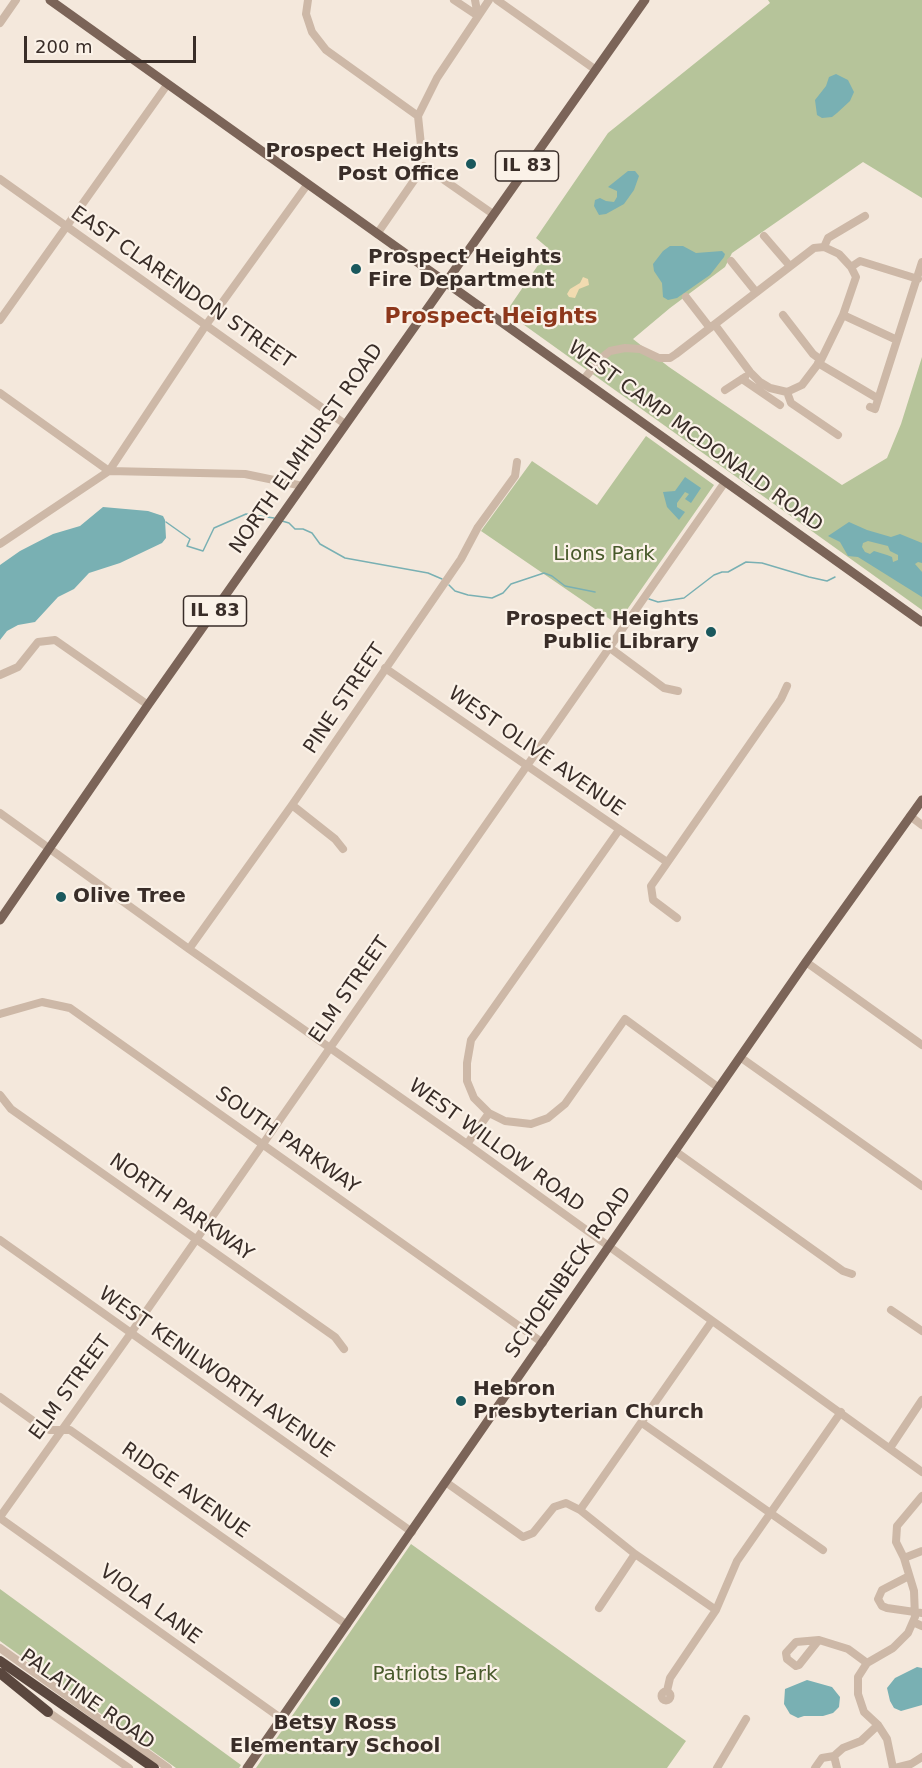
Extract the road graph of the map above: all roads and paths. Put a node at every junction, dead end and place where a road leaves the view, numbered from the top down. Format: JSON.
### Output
{"nodes":[{"id":1,"x":16,"y":0,"type":"edge"},
{"id":2,"x":50,"y":0,"type":"edge"},
{"id":3,"x":308,"y":0,"type":"edge"},
{"id":4,"x":454,"y":0,"type":"edge"},
{"id":5,"x":475,"y":0,"type":"edge"},
{"id":6,"x":489,"y":0,"type":"edge"},
{"id":7,"x":497,"y":0,"type":"edge"},
{"id":8,"x":645,"y":0,"type":"edge"},
{"id":9,"x":478,"y":16,"type":"junction"},
{"id":10,"x":0,"y":23,"type":"edge"},
{"id":11,"x":596,"y":70,"type":"junction"},
{"id":12,"x":167,"y":85,"type":"junction"},
{"id":13,"x":418,"y":116,"type":"junction"},
{"id":14,"x":422,"y":155,"type":"dead end"},
{"id":15,"x":0,"y":179,"type":"edge"},
{"id":16,"x":307,"y":185,"type":"junction"},
{"id":17,"x":493,"y":214,"type":"junction"},
{"id":18,"x":865,"y":216,"type":"dead end"},
{"id":19,"x":66,"y":226,"type":"junction"},
{"id":20,"x":377,"y":234,"type":"junction"},
{"id":21,"x":764,"y":236,"type":"dead end"},
{"id":22,"x":824,"y":247,"type":"junction"},
{"id":23,"x":731,"y":261,"type":"dead end"},
{"id":24,"x":922,"y":262,"type":"edge"},
{"id":25,"x":789,"y":265,"type":"junction"},
{"id":26,"x":851,"y":267,"type":"junction"},
{"id":27,"x":918,"y":279,"type":"junction"},
{"id":28,"x":446,"y":283,"type":"junction"},
{"id":29,"x":756,"y":292,"type":"junction"},
{"id":30,"x":686,"y":297,"type":"dead end"},
{"id":31,"x":783,"y":315,"type":"dead end"},
{"id":32,"x":843,"y":315,"type":"junction"},
{"id":33,"x":0,"y":320,"type":"edge"},
{"id":34,"x":207,"y":325,"type":"junction"},
{"id":35,"x":712,"y":326,"type":"junction"},
{"id":36,"x":897,"y":340,"type":"junction"},
{"id":37,"x":819,"y":362,"type":"junction"},
{"id":38,"x":750,"y":372,"type":"junction"},
{"id":39,"x":584,"y":379,"type":"junction"},
{"id":40,"x":742,"y":379,"type":"junction"},
{"id":41,"x":725,"y":390,"type":"dead end"},
{"id":42,"x":787,"y":392,"type":"junction"},
{"id":43,"x":0,"y":393,"type":"edge"},
{"id":44,"x":877,"y":398,"type":"junction"},
{"id":45,"x":780,"y":405,"type":"dead end"},
{"id":46,"x":870,"y":407,"type":"dead end"},
{"id":47,"x":345,"y":424,"type":"junction"},
{"id":48,"x":838,"y":435,"type":"dead end"},
{"id":49,"x":517,"y":462,"type":"dead end"},
{"id":50,"x":109,"y":471,"type":"junction"},
{"id":51,"x":725,"y":482,"type":"junction"},
{"id":52,"x":303,"y":486,"type":"junction"},
{"id":53,"x":0,"y":544,"type":"edge"},
{"id":54,"x":922,"y":622,"type":"edge"},
{"id":55,"x":610,"y":648,"type":"junction"},
{"id":56,"x":386,"y":668,"type":"junction"},
{"id":57,"x":0,"y":675,"type":"edge"},
{"id":58,"x":787,"y":686,"type":"dead end"},
{"id":59,"x":678,"y":691,"type":"dead end"},
{"id":60,"x":148,"y":705,"type":"junction"},
{"id":61,"x":528,"y":765,"type":"junction"},
{"id":62,"x":922,"y":800,"type":"edge"},
{"id":63,"x":291,"y":806,"type":"junction"},
{"id":64,"x":0,"y":813,"type":"edge"},
{"id":65,"x":910,"y":816,"type":"junction"},
{"id":66,"x":922,"y":825,"type":"edge"},
{"id":67,"x":619,"y":830,"type":"junction"},
{"id":68,"x":49,"y":848,"type":"junction"},
{"id":69,"x":343,"y":849,"type":"dead end"},
{"id":70,"x":667,"y":862,"type":"junction"},
{"id":71,"x":677,"y":918,"type":"dead end"},
{"id":72,"x":0,"y":920,"type":"edge"},
{"id":73,"x":189,"y":948,"type":"junction"},
{"id":74,"x":806,"y":962,"type":"junction"},
{"id":75,"x":0,"y":1014,"type":"edge"},
{"id":76,"x":922,"y":1046,"type":"edge"},
{"id":77,"x":330,"y":1048,"type":"junction"},
{"id":78,"x":740,"y":1058,"type":"junction"},
{"id":79,"x":719,"y":1088,"type":"junction"},
{"id":80,"x":0,"y":1095,"type":"edge"},
{"id":81,"x":489,"y":1113,"type":"junction"},
{"id":82,"x":262,"y":1143,"type":"junction"},
{"id":83,"x":467,"y":1144,"type":"junction"},
{"id":84,"x":675,"y":1151,"type":"junction"},
{"id":85,"x":922,"y":1186,"type":"edge"},
{"id":86,"x":196,"y":1239,"type":"junction"},
{"id":87,"x":0,"y":1240,"type":"edge"},
{"id":88,"x":609,"y":1247,"type":"junction"},
{"id":89,"x":852,"y":1274,"type":"dead end"},
{"id":90,"x":891,"y":1310,"type":"dead end"},
{"id":91,"x":712,"y":1321,"type":"junction"},
{"id":92,"x":922,"y":1331,"type":"edge"},
{"id":93,"x":131,"y":1333,"type":"junction"},
{"id":94,"x":543,"y":1343,"type":"junction"},
{"id":95,"x":344,"y":1348,"type":"dead end"},
{"id":96,"x":0,"y":1397,"type":"edge"},
{"id":97,"x":922,"y":1400,"type":"edge"},
{"id":98,"x":841,"y":1412,"type":"junction"},
{"id":99,"x":642,"y":1423,"type":"junction"},
{"id":100,"x":60,"y":1431,"type":"junction"},
{"id":101,"x":890,"y":1448,"type":"junction"},
{"id":102,"x":922,"y":1472,"type":"edge"},
{"id":103,"x":447,"y":1483,"type":"junction"},
{"id":104,"x":922,"y":1496,"type":"edge"},
{"id":105,"x":580,"y":1510,"type":"junction"},
{"id":106,"x":770,"y":1513,"type":"junction"},
{"id":107,"x":0,"y":1517,"type":"edge"},
{"id":108,"x":412,"y":1532,"type":"junction"},
{"id":109,"x":823,"y":1550,"type":"dead end"},
{"id":110,"x":922,"y":1551,"type":"edge"},
{"id":111,"x":635,"y":1554,"type":"junction"},
{"id":112,"x":904,"y":1558,"type":"junction"},
{"id":113,"x":909,"y":1576,"type":"junction"},
{"id":114,"x":599,"y":1608,"type":"dead end"},
{"id":115,"x":716,"y":1610,"type":"junction"},
{"id":116,"x":916,"y":1616,"type":"edge"},
{"id":117,"x":347,"y":1625,"type":"junction"},
{"id":118,"x":922,"y":1626,"type":"edge"},
{"id":119,"x":818,"y":1641,"type":"dead end"},
{"id":120,"x":0,"y":1648,"type":"edge"},
{"id":121,"x":0,"y":1660,"type":"edge"},
{"id":122,"x":867,"y":1663,"type":"junction"},
{"id":123,"x":0,"y":1668,"type":"edge"},
{"id":124,"x":0,"y":1673,"type":"edge"},
{"id":125,"x":0,"y":1680,"type":"edge"},
{"id":126,"x":667,"y":1691,"type":"dead end"},
{"id":127,"x":48,"y":1712,"type":"junction"},
{"id":128,"x":282,"y":1719,"type":"junction"},
{"id":129,"x":746,"y":1719,"type":"dead end"},
{"id":130,"x":878,"y":1725,"type":"junction"},
{"id":131,"x":834,"y":1756,"type":"junction"},
{"id":132,"x":922,"y":1757,"type":"edge"},
{"id":133,"x":129,"y":1768,"type":"edge"},
{"id":134,"x":143,"y":1768,"type":"edge"},
{"id":135,"x":154,"y":1768,"type":"edge"},
{"id":136,"x":168,"y":1768,"type":"edge"},
{"id":137,"x":247,"y":1768,"type":"edge"},
{"id":138,"x":717,"y":1768,"type":"edge"},
{"id":139,"x":815,"y":1768,"type":"edge"},
{"id":140,"x":837,"y":1768,"type":"edge"},
{"id":141,"x":894,"y":1768,"type":"edge"}],
"edges":[{"from":1,"to":10,"type":"street"},
{"from":2,"to":12,"type":"main road","name":"WEST CAMP MCDONALD ROAD"},
{"from":3,"to":13,"type":"street"},
{"from":4,"to":9,"type":"street"},
{"from":5,"to":9,"type":"street"},
{"from":6,"to":9,"type":"street"},
{"from":7,"to":11,"type":"street"},
{"from":8,"to":11,"type":"main road","name":"NORTH ELMHURST ROAD","number":"IL 83"},
{"from":9,"to":13,"type":"street"},
{"from":11,"to":17,"type":"main road","name":"NORTH ELMHURST ROAD","number":"IL 83"},
{"from":12,"to":16,"type":"main road","name":"WEST CAMP MCDONALD ROAD"},
{"from":12,"to":19,"type":"street"},
{"from":13,"to":14,"type":"street"},
{"from":15,"to":19,"type":"street","name":"EAST CLARENDON STREET"},
{"from":16,"to":20,"type":"main road","name":"WEST CAMP MCDONALD ROAD"},
{"from":16,"to":34,"type":"street"},
{"from":17,"to":20,"type":"street"},
{"from":17,"to":28,"type":"main road","name":"NORTH ELMHURST ROAD","number":"IL 83"},
{"from":18,"to":22,"type":"street"},
{"from":19,"to":33,"type":"street"},
{"from":19,"to":34,"type":"street","name":"EAST CLARENDON STREET"},
{"from":20,"to":28,"type":"main road","name":"WEST CAMP MCDONALD ROAD"},
{"from":21,"to":25,"type":"street"},
{"from":22,"to":25,"type":"street"},
{"from":22,"to":26,"type":"street"},
{"from":23,"to":29,"type":"street"},
{"from":24,"to":27,"type":"street"},
{"from":25,"to":29,"type":"street"},
{"from":26,"to":27,"type":"street"},
{"from":26,"to":32,"type":"street"},
{"from":27,"to":36,"type":"street"},
{"from":28,"to":39,"type":"main road","name":"WEST CAMP MCDONALD ROAD"},
{"from":28,"to":47,"type":"main road","name":"NORTH ELMHURST ROAD","number":"IL 83"},
{"from":29,"to":35,"type":"street"},
{"from":30,"to":35,"type":"street"},
{"from":31,"to":37,"type":"street"},
{"from":32,"to":36,"type":"street"},
{"from":32,"to":37,"type":"street"},
{"from":34,"to":47,"type":"street","name":"EAST CLARENDON STREET"},
{"from":34,"to":50,"type":"street"},
{"from":35,"to":38,"type":"street"},
{"from":35,"to":39,"type":"street"},
{"from":36,"to":44,"type":"street"},
{"from":37,"to":42,"type":"street"},
{"from":37,"to":44,"type":"street"},
{"from":38,"to":40,"type":"street"},
{"from":38,"to":42,"type":"street"},
{"from":39,"to":51,"type":"main road","name":"WEST CAMP MCDONALD ROAD"},
{"from":40,"to":41,"type":"street"},
{"from":40,"to":45,"type":"street"},
{"from":42,"to":48,"type":"street"},
{"from":43,"to":50,"type":"street"},
{"from":44,"to":46,"type":"street"},
{"from":47,"to":52,"type":"main road","name":"NORTH ELMHURST ROAD","number":"IL 83"},
{"from":49,"to":56,"type":"street","name":"PINE STREET"},
{"from":50,"to":52,"type":"street"},
{"from":50,"to":53,"type":"street"},
{"from":51,"to":54,"type":"main road","name":"WEST CAMP MCDONALD ROAD"},
{"from":51,"to":55,"type":"street","name":"ELM STREET"},
{"from":52,"to":60,"type":"main road","name":"NORTH ELMHURST ROAD","number":"IL 83"},
{"from":55,"to":59,"type":"street"},
{"from":55,"to":61,"type":"street","name":"ELM STREET"},
{"from":56,"to":61,"type":"street","name":"WEST OLIVE AVENUE"},
{"from":56,"to":63,"type":"street","name":"PINE STREET"},
{"from":57,"to":60,"type":"street"},
{"from":58,"to":70,"type":"street"},
{"from":60,"to":68,"type":"main road","name":"NORTH ELMHURST ROAD","number":"IL 83"},
{"from":61,"to":67,"type":"street","name":"WEST OLIVE AVENUE"},
{"from":61,"to":77,"type":"street","name":"ELM STREET"},
{"from":62,"to":65,"type":"main road","name":"SCHOENBECK ROAD"},
{"from":63,"to":69,"type":"street"},
{"from":63,"to":73,"type":"street","name":"PINE STREET"},
{"from":64,"to":68,"type":"street","name":"WEST WILLOW ROAD"},
{"from":65,"to":66,"type":"street"},
{"from":65,"to":74,"type":"main road","name":"SCHOENBECK ROAD"},
{"from":67,"to":70,"type":"street","name":"WEST OLIVE AVENUE"},
{"from":67,"to":81,"type":"street"},
{"from":68,"to":72,"type":"main road","name":"NORTH ELMHURST ROAD","number":"IL 83"},
{"from":68,"to":73,"type":"street","name":"WEST WILLOW ROAD"},
{"from":70,"to":71,"type":"street"},
{"from":73,"to":77,"type":"street","name":"WEST WILLOW ROAD"},
{"from":74,"to":76,"type":"street"},
{"from":74,"to":78,"type":"main road","name":"SCHOENBECK ROAD"},
{"from":75,"to":82,"type":"street","name":"SOUTH PARKWAY"},
{"from":77,"to":82,"type":"street","name":"ELM STREET"},
{"from":77,"to":83,"type":"street","name":"WEST WILLOW ROAD"},
{"from":78,"to":79,"type":"main road","name":"SCHOENBECK ROAD"},
{"from":78,"to":85,"type":"street"},
{"from":79,"to":81,"type":"street"},
{"from":79,"to":84,"type":"main road","name":"SCHOENBECK ROAD"},
{"from":80,"to":86,"type":"street","name":"NORTH PARKWAY"},
{"from":81,"to":83,"type":"street"},
{"from":82,"to":86,"type":"street","name":"ELM STREET"},
{"from":82,"to":94,"type":"street","name":"SOUTH PARKWAY"},
{"from":83,"to":88,"type":"street","name":"WEST WILLOW ROAD"},
{"from":84,"to":88,"type":"main road","name":"SCHOENBECK ROAD"},
{"from":84,"to":89,"type":"street"},
{"from":86,"to":93,"type":"street","name":"ELM STREET"},
{"from":86,"to":95,"type":"street","name":"NORTH PARKWAY"},
{"from":87,"to":93,"type":"street","name":"WEST KENILWORTH AVENUE"},
{"from":88,"to":91,"type":"street","name":"WEST WILLOW ROAD"},
{"from":88,"to":94,"type":"main road","name":"SCHOENBECK ROAD"},
{"from":90,"to":92,"type":"street"},
{"from":91,"to":98,"type":"street","name":"WEST WILLOW ROAD"},
{"from":91,"to":99,"type":"street"},
{"from":93,"to":100,"type":"street","name":"ELM STREET"},
{"from":93,"to":108,"type":"street","name":"WEST KENILWORTH AVENUE"},
{"from":94,"to":103,"type":"main road","name":"SCHOENBECK ROAD"},
{"from":96,"to":100,"type":"street","name":"RIDGE AVENUE"},
{"from":97,"to":101,"type":"street"},
{"from":98,"to":101,"type":"street","name":"WEST WILLOW ROAD"},
{"from":98,"to":106,"type":"street"},
{"from":99,"to":105,"type":"street"},
{"from":99,"to":106,"type":"street"},
{"from":100,"to":107,"type":"street","name":"ELM STREET"},
{"from":100,"to":117,"type":"street","name":"RIDGE AVENUE"},
{"from":101,"to":102,"type":"street","name":"WEST WILLOW ROAD"},
{"from":103,"to":105,"type":"street"},
{"from":103,"to":108,"type":"main road","name":"SCHOENBECK ROAD"},
{"from":104,"to":112,"type":"street"},
{"from":105,"to":111,"type":"street"},
{"from":106,"to":109,"type":"street"},
{"from":106,"to":115,"type":"street"},
{"from":107,"to":128,"type":"street","name":"VIOLA LANE"},
{"from":108,"to":117,"type":"main road","name":"SCHOENBECK ROAD"},
{"from":110,"to":112,"type":"street"},
{"from":111,"to":114,"type":"street"},
{"from":111,"to":115,"type":"street"},
{"from":112,"to":113,"type":"street"},
{"from":113,"to":116,"type":"street"},
{"from":113,"to":116,"type":"street"},
{"from":115,"to":126,"type":"street"},
{"from":116,"to":118,"type":"street"},
{"from":116,"to":122,"type":"street"},
{"from":117,"to":128,"type":"main road","name":"SCHOENBECK ROAD"},
{"from":119,"to":122,"type":"street"},
{"from":120,"to":136,"type":"street"},
{"from":121,"to":135,"type":"highway","name":"PALATINE ROAD"},
{"from":122,"to":130,"type":"street"},
{"from":123,"to":134,"type":"highway","name":"PALATINE ROAD"},
{"from":124,"to":127,"type":"highway"},
{"from":125,"to":127,"type":"street"},
{"from":127,"to":133,"type":"street"},
{"from":128,"to":137,"type":"main road","name":"SCHOENBECK ROAD"},
{"from":129,"to":138,"type":"street"},
{"from":130,"to":131,"type":"street"},
{"from":130,"to":141,"type":"street"},
{"from":131,"to":139,"type":"street"},
{"from":131,"to":140,"type":"street"},
{"from":132,"to":141,"type":"street"}]}
